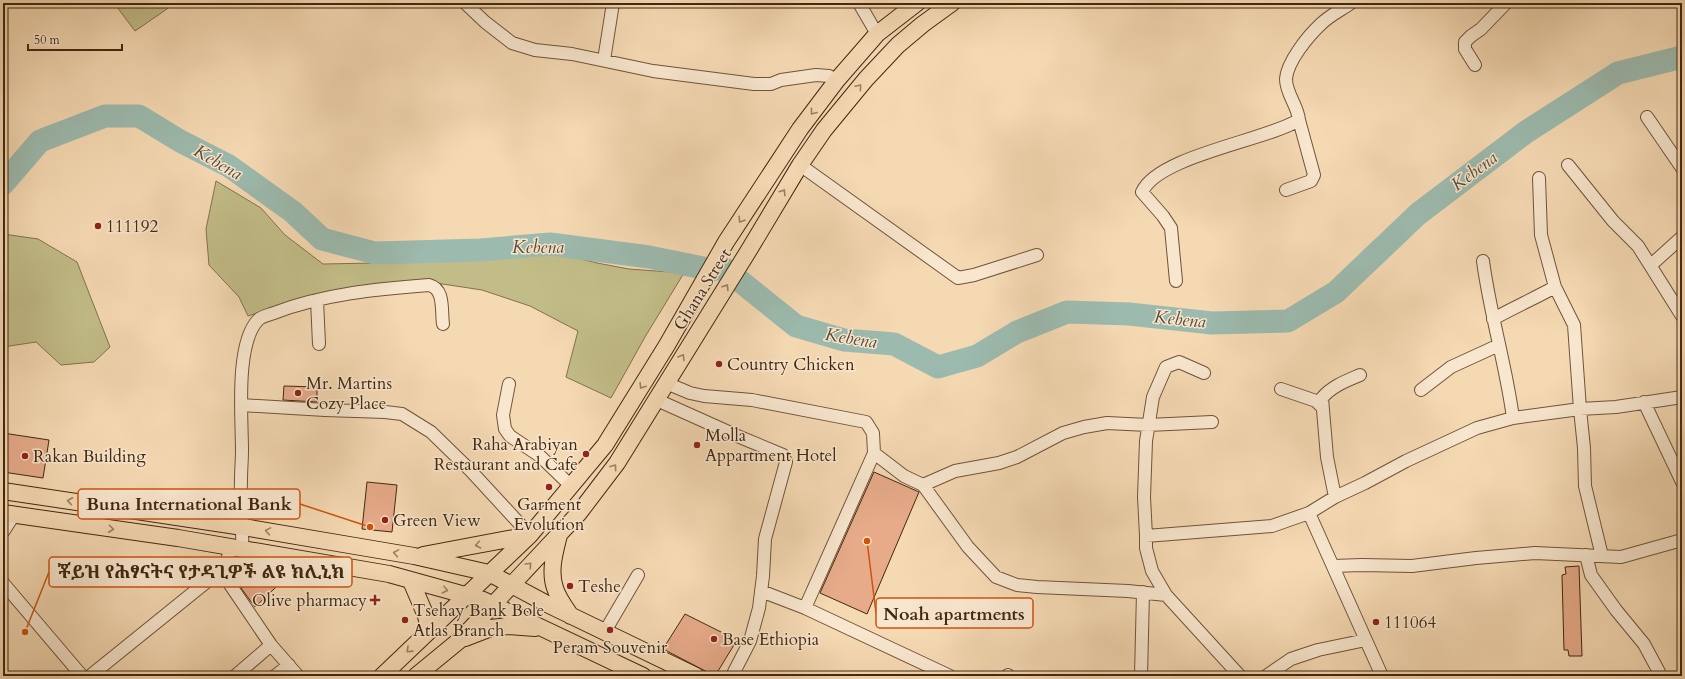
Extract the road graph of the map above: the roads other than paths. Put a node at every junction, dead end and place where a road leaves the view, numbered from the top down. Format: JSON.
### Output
{"nodes":[{"id":1,"x":465,"y":3,"type":"edge"},
{"id":2,"x":613,"y":3,"type":"edge"},
{"id":3,"x":859,"y":3,"type":"edge"},
{"id":4,"x":917,"y":3,"type":"edge"},
{"id":5,"x":952,"y":3,"type":"edge"},
{"id":6,"x":1351,"y":3,"type":"edge"},
{"id":7,"x":1506,"y":3,"type":"edge"},
{"id":8,"x":878,"y":34,"type":"junction"},
{"id":9,"x":604,"y":60,"type":"junction"},
{"id":10,"x":1475,"y":66,"type":"dead end"},
{"id":11,"x":837,"y":80,"type":"junction"},
{"id":12,"x":1647,"y":117,"type":"dead end"},
{"id":13,"x":1300,"y":120,"type":"junction"},
{"id":14,"x":800,"y":164,"type":"junction"},
{"id":15,"x":1568,"y":165,"type":"dead end"},
{"id":16,"x":1682,"y":168,"type":"edge"},
{"id":17,"x":1539,"y":178,"type":"dead end"},
{"id":18,"x":1286,"y":190,"type":"dead end"},
{"id":19,"x":755,"y":199,"type":"junction"},
{"id":20,"x":772,"y":209,"type":"junction"},
{"id":21,"x":1682,"y":237,"type":"edge"},
{"id":22,"x":1037,"y":255,"type":"dead end"},
{"id":23,"x":1483,"y":261,"type":"dead end"},
{"id":24,"x":1651,"y":265,"type":"junction"},
{"id":25,"x":1176,"y":281,"type":"dead end"},
{"id":26,"x":1555,"y":287,"type":"junction"},
{"id":27,"x":317,"y":300,"type":"junction"},
{"id":28,"x":1682,"y":316,"type":"edge"},
{"id":29,"x":1493,"y":320,"type":"junction"},
{"id":30,"x":442,"y":324,"type":"dead end"},
{"id":31,"x":319,"y":344,"type":"dead end"},
{"id":32,"x":1499,"y":345,"type":"junction"},
{"id":33,"x":1204,"y":373,"type":"dead end"},
{"id":34,"x":1360,"y":375,"type":"dead end"},
{"id":35,"x":666,"y":383,"type":"junction"},
{"id":36,"x":509,"y":384,"type":"dead end"},
{"id":37,"x":1281,"y":389,"type":"dead end"},
{"id":38,"x":1421,"y":390,"type":"dead end"},
{"id":39,"x":1682,"y":397,"type":"edge"},
{"id":40,"x":657,"y":400,"type":"junction"},
{"id":41,"x":1644,"y":402,"type":"junction"},
{"id":42,"x":241,"y":405,"type":"junction"},
{"id":43,"x":1321,"y":406,"type":"junction"},
{"id":44,"x":1580,"y":409,"type":"junction"},
{"id":45,"x":1513,"y":418,"type":"junction"},
{"id":46,"x":1212,"y":422,"type":"dead end"},
{"id":47,"x":1148,"y":425,"type":"junction"},
{"id":48,"x":874,"y":453,"type":"junction"},
{"id":49,"x":1682,"y":482,"type":"edge"},
{"id":50,"x":923,"y":485,"type":"junction"},
{"id":51,"x":571,"y":486,"type":"junction"},
{"id":52,"x":3,"y":492,"type":"edge"},
{"id":53,"x":1335,"y":497,"type":"junction"},
{"id":54,"x":1309,"y":513,"type":"junction"},
{"id":55,"x":9,"y":514,"type":"edge"},
{"id":56,"x":243,"y":527,"type":"junction"},
{"id":57,"x":3,"y":532,"type":"edge"},
{"id":58,"x":559,"y":534,"type":"junction"},
{"id":59,"x":530,"y":535,"type":"junction"},
{"id":60,"x":1146,"y":536,"type":"junction"},
{"id":61,"x":1682,"y":540,"type":"edge"},
{"id":62,"x":237,"y":548,"type":"junction"},
{"id":63,"x":1586,"y":555,"type":"junction"},
{"id":64,"x":414,"y":556,"type":"junction"},
{"id":65,"x":1602,"y":556,"type":"junction"},
{"id":66,"x":1333,"y":566,"type":"junction"},
{"id":67,"x":226,"y":567,"type":"junction"},
{"id":68,"x":489,"y":573,"type":"junction"},
{"id":69,"x":638,"y":575,"type":"dead end"},
{"id":70,"x":411,"y":581,"type":"junction"},
{"id":71,"x":3,"y":583,"type":"edge"},
{"id":72,"x":511,"y":584,"type":"junction"},
{"id":73,"x":761,"y":591,"type":"junction"},
{"id":74,"x":1143,"y":592,"type":"junction"},
{"id":75,"x":468,"y":595,"type":"junction"},
{"id":76,"x":1166,"y":595,"type":"junction"},
{"id":77,"x":493,"y":604,"type":"junction"},
{"id":78,"x":805,"y":608,"type":"junction"},
{"id":79,"x":571,"y":616,"type":"junction"},
{"id":80,"x":545,"y":629,"type":"junction"},
{"id":81,"x":429,"y":631,"type":"junction"},
{"id":82,"x":604,"y":633,"type":"junction"},
{"id":83,"x":461,"y":639,"type":"junction"},
{"id":84,"x":1366,"y":640,"type":"junction"},
{"id":85,"x":271,"y":645,"type":"junction"},
{"id":86,"x":289,"y":665,"type":"junction"},
{"id":87,"x":636,"y":674,"type":"edge"},
{"id":88,"x":82,"y":676,"type":"edge"},
{"id":89,"x":90,"y":676,"type":"edge"},
{"id":90,"x":234,"y":676,"type":"edge"},
{"id":91,"x":275,"y":676,"type":"edge"},
{"id":92,"x":298,"y":676,"type":"edge"},
{"id":93,"x":382,"y":676,"type":"edge"},
{"id":94,"x":416,"y":676,"type":"edge"},
{"id":95,"x":696,"y":676,"type":"edge"},
{"id":96,"x":732,"y":676,"type":"edge"},
{"id":97,"x":950,"y":676,"type":"edge"},
{"id":98,"x":1141,"y":676,"type":"edge"},
{"id":99,"x":1240,"y":676,"type":"edge"},
{"id":100,"x":1266,"y":676,"type":"edge"},
{"id":101,"x":1382,"y":676,"type":"edge"},
{"id":102,"x":1658,"y":676,"type":"edge"}],
"edges":[{"from":1,"to":9,"type":"street"},
{"from":2,"to":9,"type":"street"},
{"from":3,"to":8,"type":"street"},
{"from":4,"to":8,"type":"main road","name":"Ghana Street"},
{"from":14,"to":5,"type":"main road","name":"Ghana Street","one_way":true},
{"from":6,"to":13,"type":"street"},
{"from":7,"to":10,"type":"street"},
{"from":8,"to":11,"type":"main road","name":"Ghana Street"},
{"from":9,"to":11,"type":"street"},
{"from":11,"to":19,"type":"main road","name":"Ghana Street","one_way":true},
{"from":12,"to":16,"type":"street"},
{"from":13,"to":18,"type":"street"},
{"from":13,"to":25,"type":"street"},
{"from":20,"to":14,"type":"main road","name":"Ghana Street","one_way":true},
{"from":14,"to":22,"type":"street"},
{"from":15,"to":24,"type":"street"},
{"from":17,"to":26,"type":"street"},
{"from":19,"to":20,"type":"main road"},
{"from":19,"to":51,"type":"main road","name":"Ghana Street","one_way":true},
{"from":35,"to":20,"type":"main road","name":"Ghana Street","one_way":true},
{"from":21,"to":24,"type":"street"},
{"from":23,"to":29,"type":"street"},
{"from":24,"to":28,"type":"street"},
{"from":26,"to":29,"type":"street"},
{"from":26,"to":44,"type":"street"},
{"from":27,"to":30,"type":"street"},
{"from":27,"to":31,"type":"street"},
{"from":27,"to":42,"type":"street"},
{"from":29,"to":32,"type":"street"},
{"from":32,"to":38,"type":"street"},
{"from":32,"to":45,"type":"street"},
{"from":33,"to":47,"type":"street"},
{"from":34,"to":43,"type":"street"},
{"from":35,"to":40,"type":"main road","name":"Ghana Street"},
{"from":35,"to":48,"type":"street"},
{"from":36,"to":51,"type":"street"},
{"from":37,"to":43,"type":"street"},
{"from":39,"to":41,"type":"street"},
{"from":58,"to":40,"type":"main road","name":"Ghana Street","one_way":true},
{"from":40,"to":73,"type":"street"},
{"from":41,"to":44,"type":"street"},
{"from":41,"to":49,"type":"street"},
{"from":42,"to":56,"type":"street"},
{"from":42,"to":59,"type":"street"},
{"from":43,"to":53,"type":"street"},
{"from":44,"to":45,"type":"street"},
{"from":44,"to":65,"type":"street"},
{"from":45,"to":53,"type":"street"},
{"from":46,"to":47,"type":"street"},
{"from":47,"to":50,"type":"street"},
{"from":47,"to":60,"type":"street"},
{"from":48,"to":50,"type":"street"},
{"from":48,"to":78,"type":"street"},
{"from":50,"to":74,"type":"street"},
{"from":51,"to":59,"type":"main road","name":"Ghana Street"},
{"from":56,"to":52,"type":"main road","one_way":true},
{"from":53,"to":54,"type":"street"},
{"from":54,"to":60,"type":"street"},
{"from":54,"to":66,"type":"street"},
{"from":55,"to":57,"type":"street"},
{"from":55,"to":62,"type":"main road","one_way":true},
{"from":56,"to":62,"type":"street"},
{"from":64,"to":56,"type":"main road","one_way":true},
{"from":72,"to":58,"type":"main road","name":"Ghana Street","one_way":true},
{"from":58,"to":79,"type":"main road"},
{"from":59,"to":64,"type":"main road","one_way":true},
{"from":59,"to":68,"type":"main road","name":"Ghana Street"},
{"from":60,"to":76,"type":"street"},
{"from":61,"to":65,"type":"street"},
{"from":62,"to":67,"type":"street"},
{"from":62,"to":70,"type":"main road"},
{"from":63,"to":65,"type":"street"},
{"from":63,"to":66,"type":"street"},
{"from":63,"to":102,"type":"street"},
{"from":64,"to":68,"type":"main road"},
{"from":66,"to":84,"type":"street"},
{"from":67,"to":85,"type":"street"},
{"from":67,"to":89,"type":"street"},
{"from":68,"to":72,"type":"main road"},
{"from":68,"to":75,"type":"main road","name":"Ghana Street"},
{"from":69,"to":82,"type":"street"},
{"from":70,"to":75,"type":"main road","one_way":true},
{"from":70,"to":81,"type":"main road"},
{"from":71,"to":88,"type":"street"},
{"from":72,"to":77,"type":"main road","name":"Ghana Street"},
{"from":72,"to":79,"type":"main road"},
{"from":73,"to":78,"type":"street"},
{"from":73,"to":96,"type":"street"},
{"from":74,"to":76,"type":"street"},
{"from":74,"to":98,"type":"street"},
{"from":75,"to":77,"type":"main road"},
{"from":75,"to":81,"type":"main road","name":"Ghana Street"},
{"from":76,"to":99,"type":"street"},
{"from":77,"to":80,"type":"main road"},
{"from":77,"to":83,"type":"main road","name":"Ghana Street"},
{"from":78,"to":97,"type":"street"},
{"from":79,"to":82,"type":"main road"},
{"from":80,"to":83,"type":"main road"},
{"from":80,"to":87,"type":"main road"},
{"from":81,"to":93,"type":"main road","name":"Ghana Street","one_way":true},
{"from":82,"to":95,"type":"main road"},
{"from":83,"to":94,"type":"main road"},
{"from":84,"to":100,"type":"street"},
{"from":84,"to":101,"type":"street"},
{"from":85,"to":86,"type":"street"},
{"from":85,"to":90,"type":"street"},
{"from":86,"to":91,"type":"street"},
{"from":86,"to":92,"type":"street"}]}
